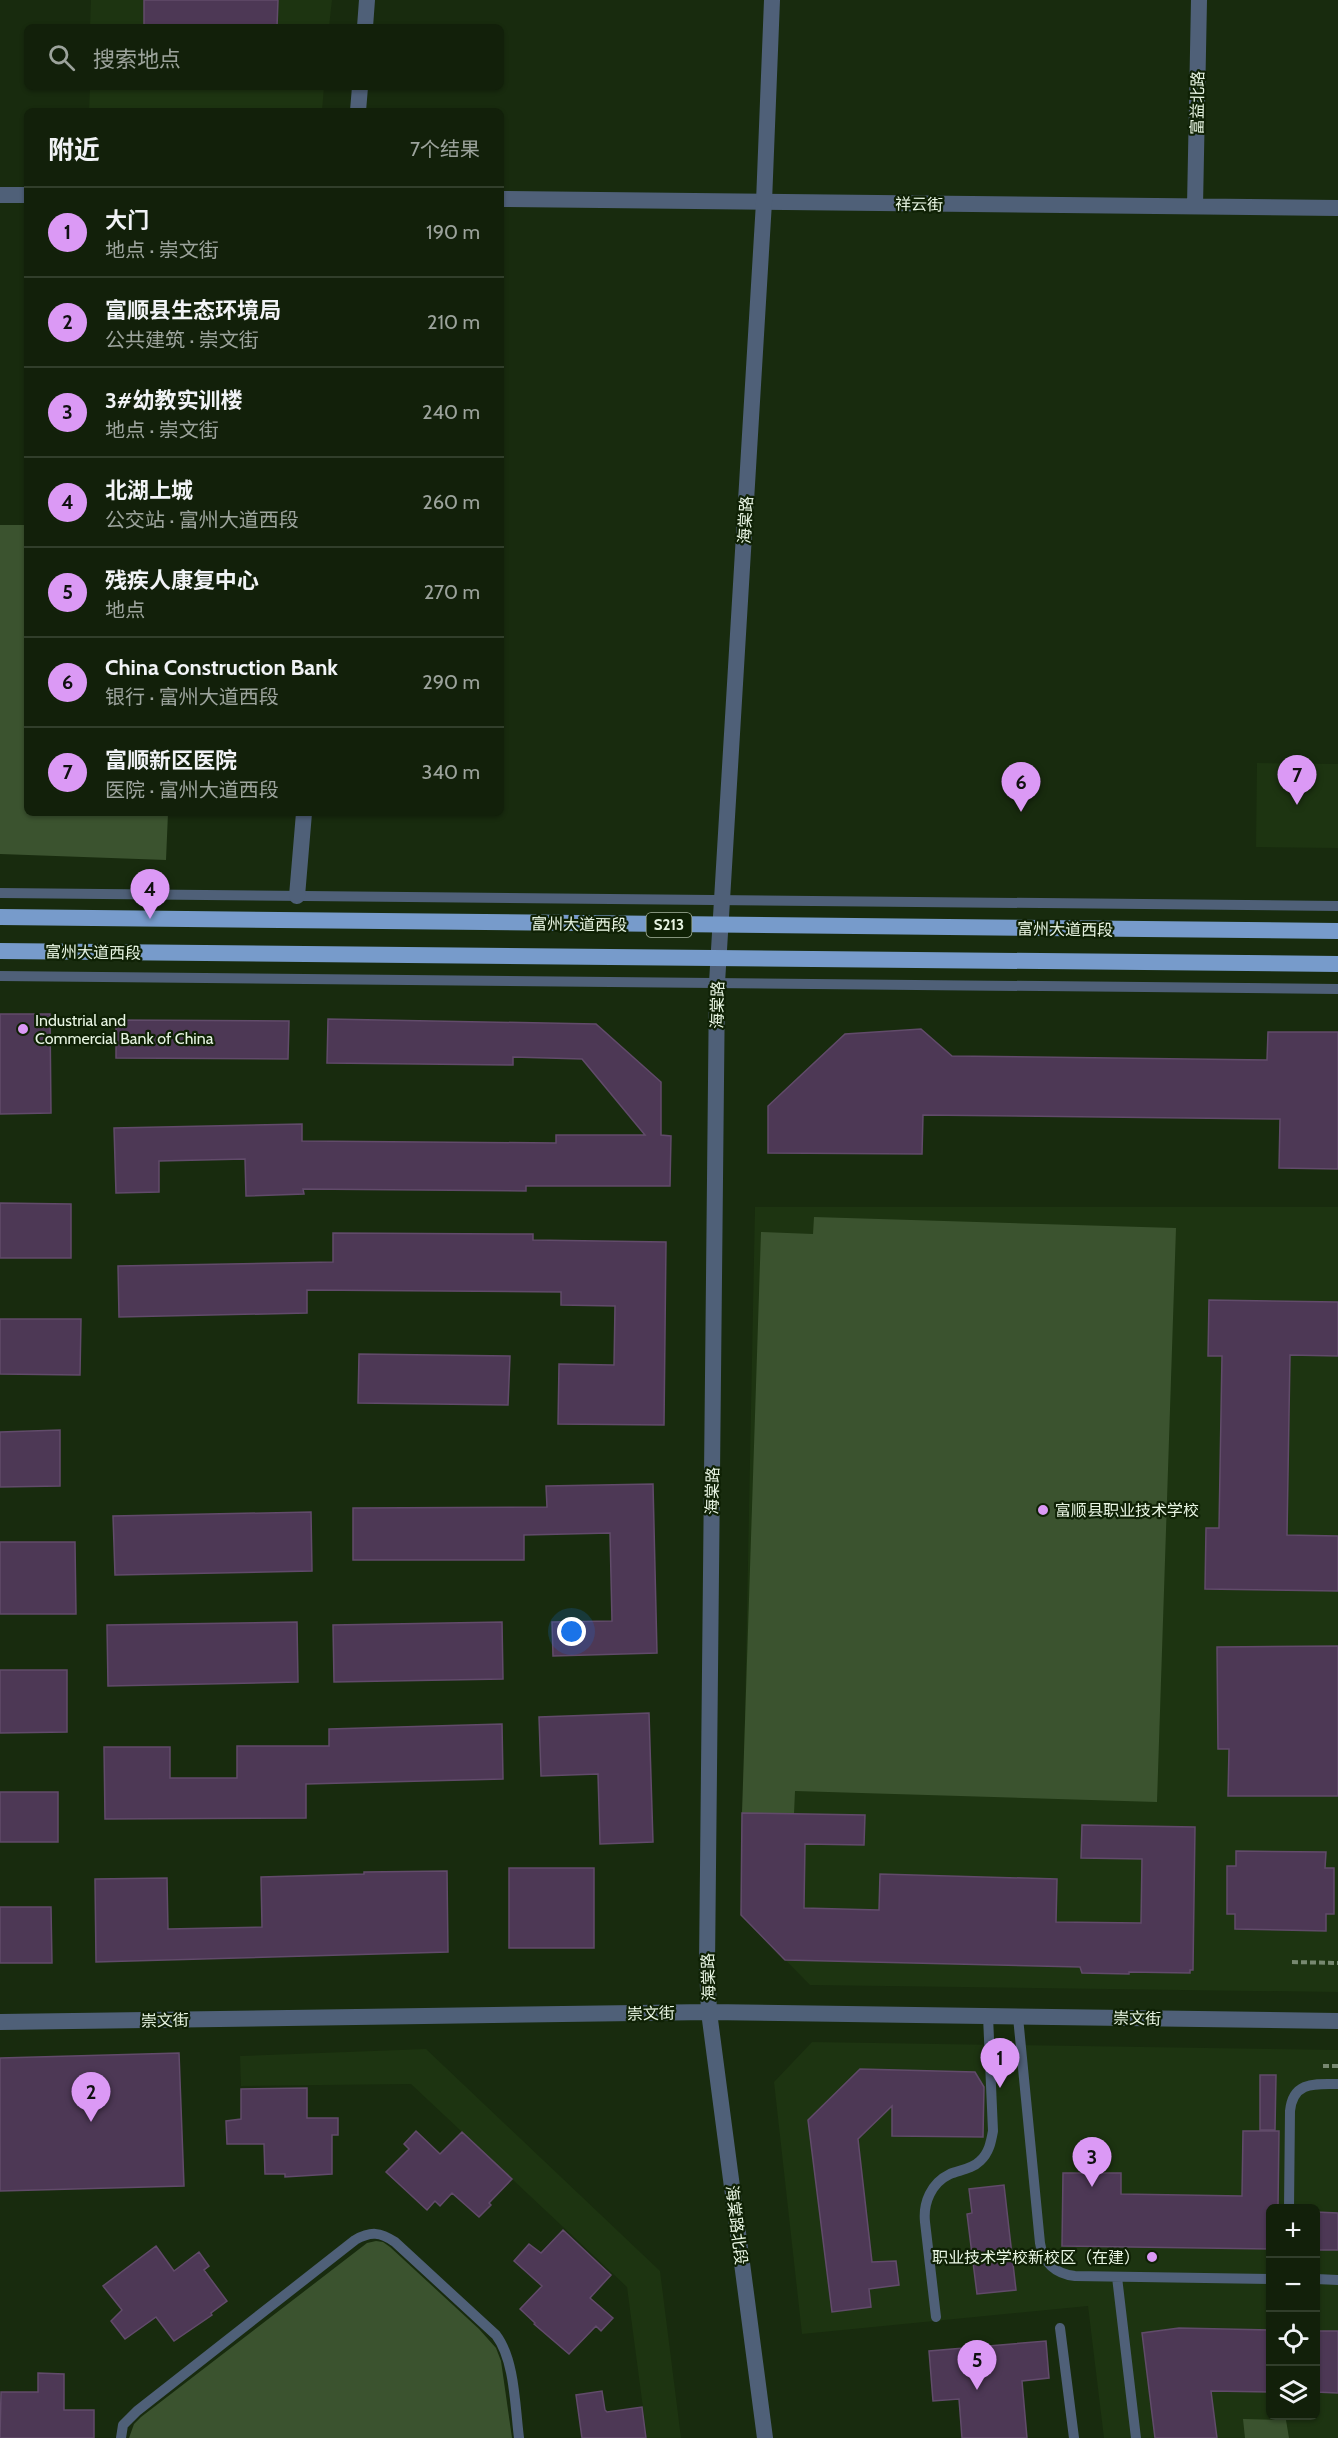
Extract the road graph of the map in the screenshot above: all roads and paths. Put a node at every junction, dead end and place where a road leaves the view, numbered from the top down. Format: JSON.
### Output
{"nodes":[{"id":1,"x":367,"y":0,"type":"edge"},
{"id":2,"x":772,"y":0,"type":"edge"},
{"id":3,"x":1199,"y":0,"type":"edge"},
{"id":4,"x":365,"y":24,"type":"edge"},
{"id":5,"x":360,"y":90,"type":"edge"},
{"id":6,"x":358,"y":108,"type":"edge"},
{"id":7,"x":0,"y":195,"type":"edge"},
{"id":8,"x":24,"y":195,"type":"edge"},
{"id":9,"x":504,"y":199,"type":"edge"},
{"id":10,"x":764,"y":202,"type":"junction"},
{"id":11,"x":1195,"y":206,"type":"junction"},
{"id":12,"x":1338,"y":208,"type":"edge"},
{"id":13,"x":304,"y":816,"type":"edge"},
{"id":14,"x":0,"y":893,"type":"edge"},
{"id":15,"x":297,"y":896,"type":"junction"},
{"id":16,"x":722,"y":900,"type":"junction"},
{"id":17,"x":1338,"y":906,"type":"edge"},
{"id":18,"x":0,"y":917,"type":"edge"},
{"id":19,"x":720,"y":925,"type":"junction"},
{"id":20,"x":1338,"y":931,"type":"edge"},
{"id":21,"x":0,"y":951,"type":"edge"},
{"id":22,"x":718,"y":958,"type":"junction"},
{"id":23,"x":1338,"y":964,"type":"edge"},
{"id":24,"x":0,"y":976,"type":"edge"},
{"id":25,"x":717,"y":983,"type":"junction"},
{"id":26,"x":1338,"y":989,"type":"edge"},
{"id":27,"x":1292,"y":1962,"type":"dead end"},
{"id":28,"x":1338,"y":1962,"type":"edge"},
{"id":29,"x":709,"y":2012,"type":"junction"},
{"id":30,"x":988,"y":2016,"type":"junction"},
{"id":31,"x":1018,"y":2017,"type":"junction"},
{"id":32,"x":1338,"y":2020,"type":"edge"},
{"id":33,"x":0,"y":2022,"type":"edge"},
{"id":34,"x":1323,"y":2066,"type":"dead end"},
{"id":35,"x":1338,"y":2066,"type":"edge"},
{"id":36,"x":1338,"y":2084,"type":"edge"},
{"id":37,"x":1289,"y":2204,"type":"edge"},
{"id":38,"x":1117,"y":2277,"type":"junction"},
{"id":39,"x":1266,"y":2279,"type":"edge"},
{"id":40,"x":1320,"y":2279,"type":"edge"},
{"id":41,"x":1338,"y":2280,"type":"edge"},
{"id":42,"x":936,"y":2317,"type":"dead end"},
{"id":43,"x":1060,"y":2328,"type":"dead end"},
{"id":44,"x":121,"y":2438,"type":"edge"},
{"id":45,"x":519,"y":2438,"type":"edge"},
{"id":46,"x":765,"y":2438,"type":"edge"},
{"id":47,"x":1074,"y":2438,"type":"edge"},
{"id":48,"x":1136,"y":2438,"type":"edge"}],
"edges":[{"from":1,"to":4,"type":"street"},
{"from":2,"to":10,"type":"street","name":"海棠路"},
{"from":3,"to":11,"type":"street","name":"富益北路"},
{"from":5,"to":6,"type":"street"},
{"from":7,"to":8,"type":"street"},
{"from":9,"to":10,"type":"street","name":"祥云街"},
{"from":10,"to":11,"type":"street","name":"祥云街"},
{"from":10,"to":16,"type":"street","name":"海棠路"},
{"from":11,"to":12,"type":"street","name":"祥云街"},
{"from":13,"to":15,"type":"street"},
{"from":14,"to":15,"type":"lane"},
{"from":15,"to":16,"type":"lane"},
{"from":16,"to":17,"type":"lane"},
{"from":16,"to":19,"type":"street","name":"海棠路"},
{"from":18,"to":19,"type":"main road","name":"富州大道西段","number":"S213"},
{"from":19,"to":20,"type":"main road","name":"富州大道西段","number":"S213"},
{"from":19,"to":22,"type":"street","name":"海棠路"},
{"from":21,"to":22,"type":"main road","name":"富州大道西段","number":"S213"},
{"from":22,"to":23,"type":"main road","name":"富州大道西段","number":"S213"},
{"from":22,"to":25,"type":"street","name":"海棠路"},
{"from":24,"to":25,"type":"lane"},
{"from":25,"to":26,"type":"lane"},
{"from":25,"to":29,"type":"street","name":"海棠路"},
{"from":27,"to":28,"type":"path"},
{"from":29,"to":30,"type":"street","name":"崇文街"},
{"from":29,"to":33,"type":"street","name":"崇文街"},
{"from":29,"to":46,"type":"street","name":"海棠路北段"},
{"from":30,"to":31,"type":"street","name":"崇文街"},
{"from":30,"to":42,"type":"lane"},
{"from":31,"to":32,"type":"street","name":"崇文街"},
{"from":31,"to":38,"type":"lane"},
{"from":34,"to":35,"type":"path"},
{"from":36,"to":37,"type":"lane"},
{"from":38,"to":39,"type":"lane"},
{"from":38,"to":48,"type":"lane"},
{"from":40,"to":41,"type":"lane"},
{"from":43,"to":47,"type":"lane"},
{"from":44,"to":45,"type":"lane"}]}
